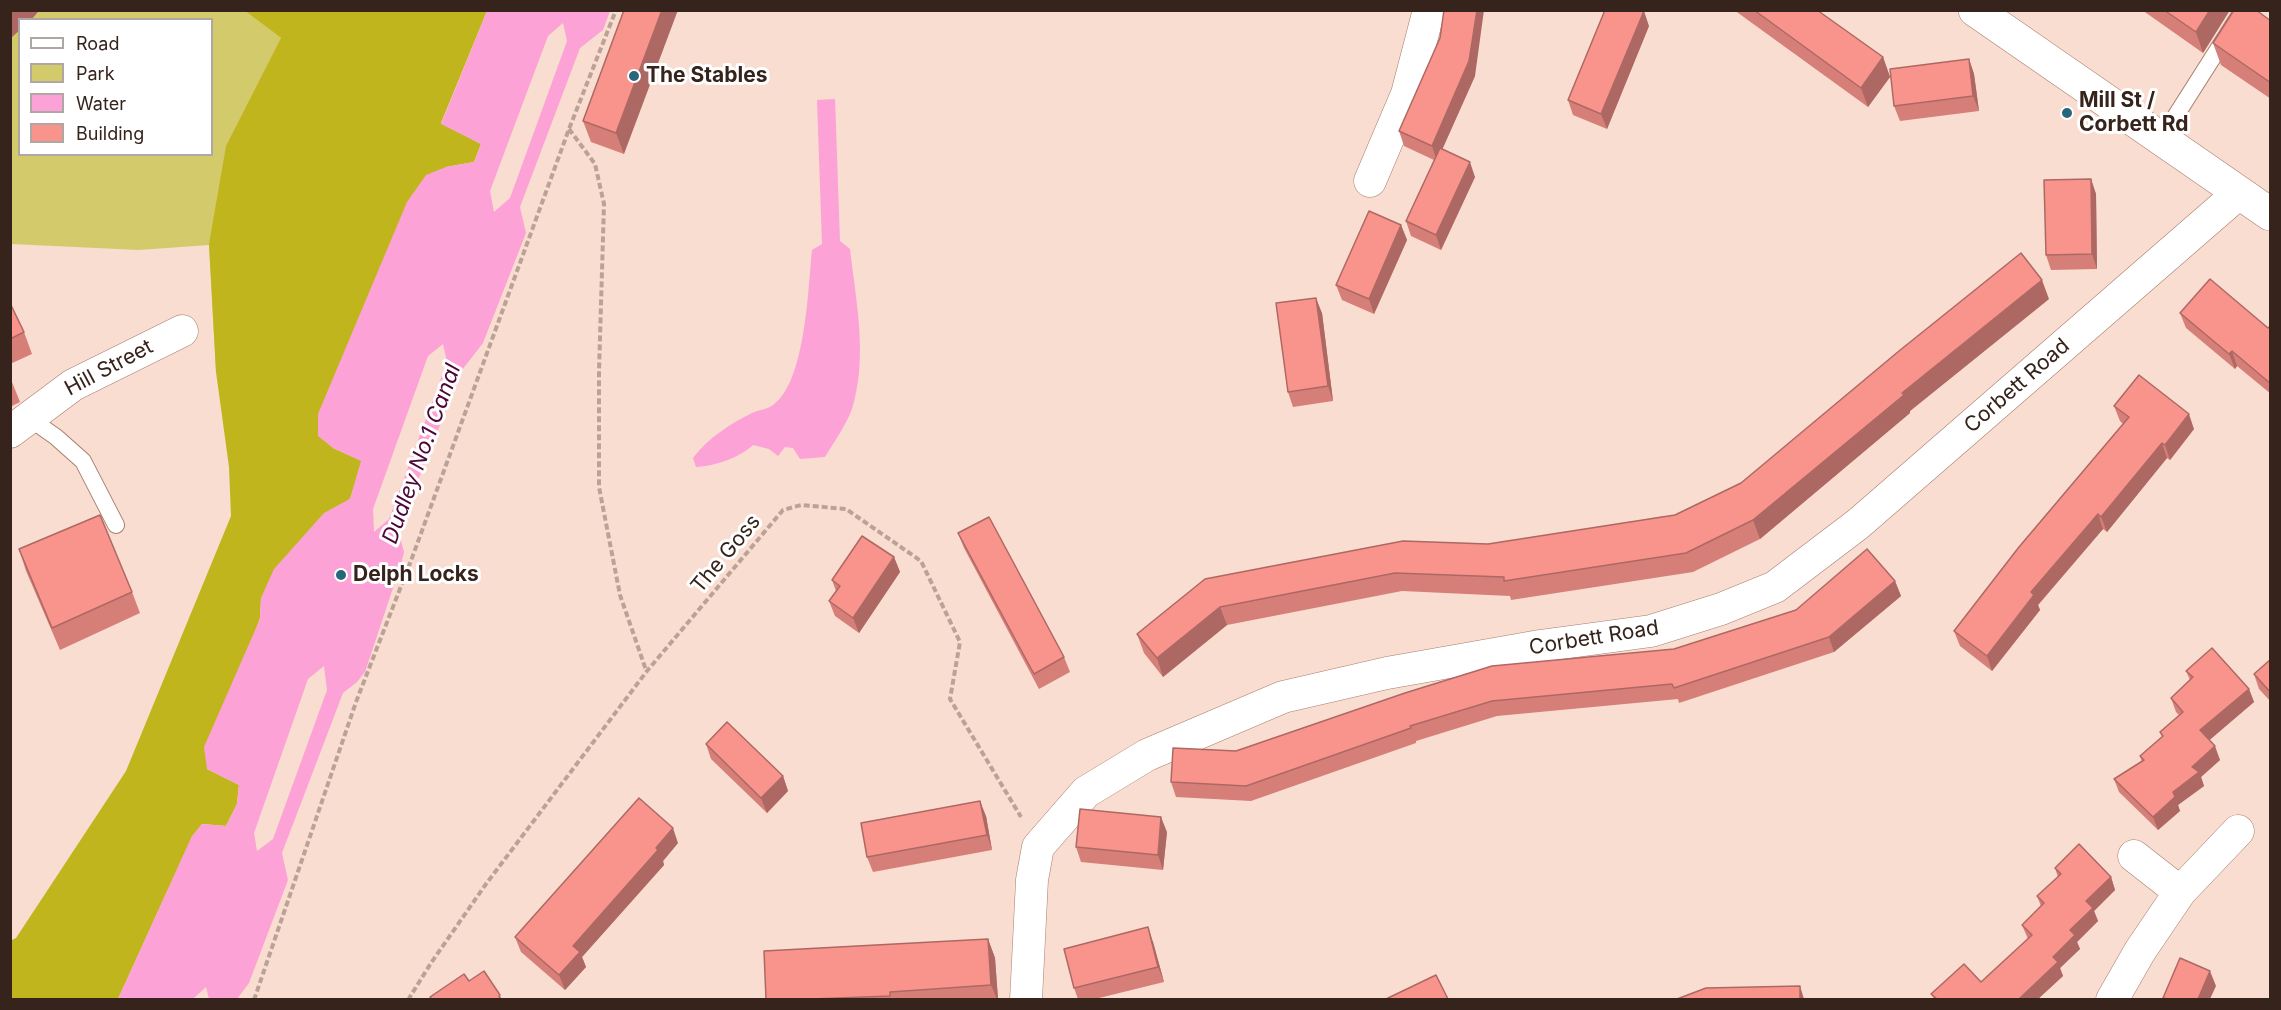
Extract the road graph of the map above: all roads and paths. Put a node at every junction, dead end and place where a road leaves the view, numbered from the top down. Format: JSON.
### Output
{"nodes":[{"id":1,"x":616,"y":10,"type":"edge"},
{"id":2,"x":1429,"y":10,"type":"edge"},
{"id":3,"x":1975,"y":10,"type":"edge"},
{"id":4,"x":2243,"y":10,"type":"edge"},
{"id":5,"x":569,"y":129,"type":"junction"},
{"id":6,"x":2161,"y":139,"type":"junction"},
{"id":7,"x":1370,"y":181,"type":"dead end"},
{"id":8,"x":2239,"y":193,"type":"junction"},
{"id":9,"x":2271,"y":214,"type":"edge"},
{"id":10,"x":182,"y":330,"type":"dead end"},
{"id":11,"x":20,"y":425,"type":"edge"},
{"id":12,"x":116,"y":525,"type":"dead end"},
{"id":13,"x":647,"y":671,"type":"junction"},
{"id":14,"x":2238,"y":831,"type":"dead end"},
{"id":15,"x":1038,"y":847,"type":"junction"},
{"id":16,"x":2134,"y":856,"type":"dead end"},
{"id":17,"x":2180,"y":892,"type":"junction"},
{"id":18,"x":255,"y":999,"type":"edge"},
{"id":19,"x":408,"y":999,"type":"edge"},
{"id":20,"x":1026,"y":999,"type":"edge"},
{"id":21,"x":2112,"y":999,"type":"edge"}],
"edges":[{"from":1,"to":5,"type":"path"},
{"from":2,"to":7,"type":"street"},
{"from":3,"to":6,"type":"main road"},
{"from":4,"to":6,"type":"lane"},
{"from":5,"to":13,"type":"path"},
{"from":5,"to":18,"type":"path"},
{"from":6,"to":8,"type":"main road"},
{"from":8,"to":9,"type":"main road"},
{"from":8,"to":15,"type":"street","name":"Corbett Road"},
{"from":10,"to":11,"type":"street","name":"Hill Street"},
{"from":11,"to":12,"type":"lane"},
{"from":13,"to":15,"type":"path","name":"The Goss"},
{"from":13,"to":19,"type":"path","name":"The Goss"},
{"from":14,"to":17,"type":"street"},
{"from":15,"to":20,"type":"street"},
{"from":16,"to":17,"type":"street"},
{"from":17,"to":21,"type":"street"}]}
